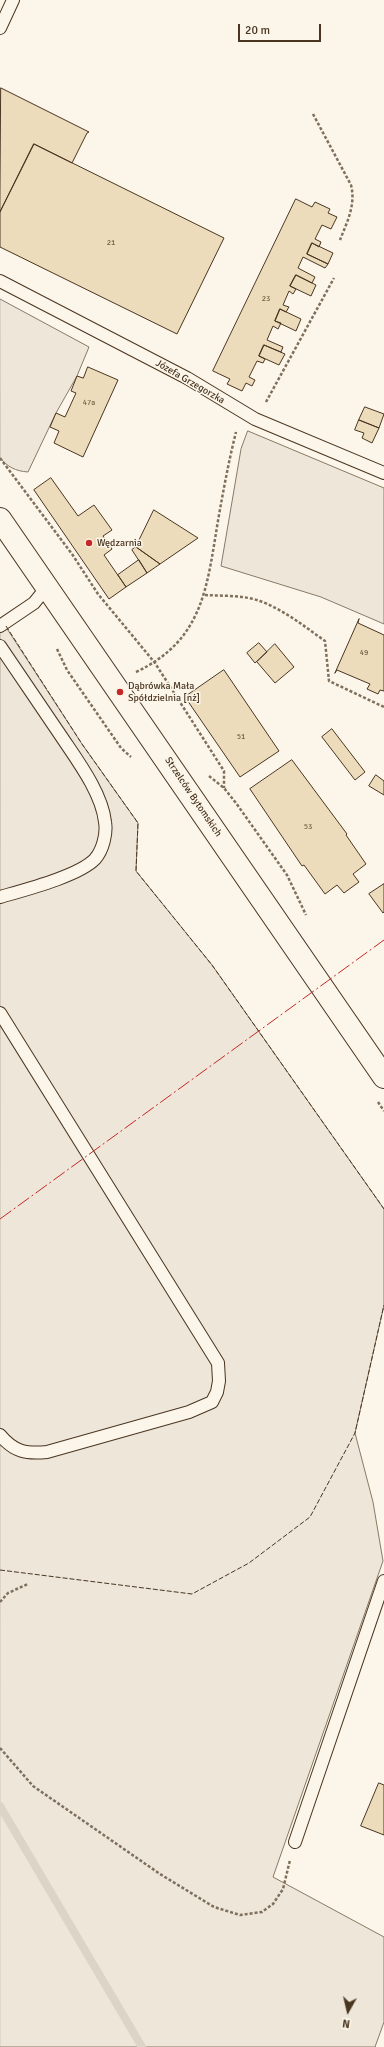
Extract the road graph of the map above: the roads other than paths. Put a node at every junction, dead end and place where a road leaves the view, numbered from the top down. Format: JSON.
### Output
{"nodes":[{"id":1,"x":13,"y":0,"type":"edge"},
{"id":2,"x":0,"y":28,"type":"edge"},
{"id":3,"x":0,"y":280,"type":"edge"},
{"id":4,"x":384,"y":473,"type":"edge"},
{"id":5,"x":0,"y":519,"type":"edge"},
{"id":6,"x":47,"y":587,"type":"junction"},
{"id":7,"x":0,"y":626,"type":"edge"},
{"id":8,"x":0,"y":646,"type":"edge"},
{"id":9,"x":0,"y":897,"type":"edge"},
{"id":10,"x":0,"y":1013,"type":"edge"},
{"id":11,"x":384,"y":1077,"type":"edge"},
{"id":12,"x":0,"y":1435,"type":"edge"},
{"id":13,"x":384,"y":1581,"type":"edge"},
{"id":14,"x":295,"y":1842,"type":"road end"}],
"edges":[{"from":1,"to":2,"type":"lane"},
{"from":3,"to":4,"type":"lane","name":"Józefa Grzegorzka"},
{"from":5,"to":6,"type":"street","name":"Strzelców Bytomskich"},
{"from":6,"to":7,"type":"lane"},
{"from":6,"to":11,"type":"street","name":"Strzelców Bytomskich"},
{"from":8,"to":9,"type":"lane"},
{"from":10,"to":12,"type":"lane"},
{"from":13,"to":14,"type":"lane"}]}
